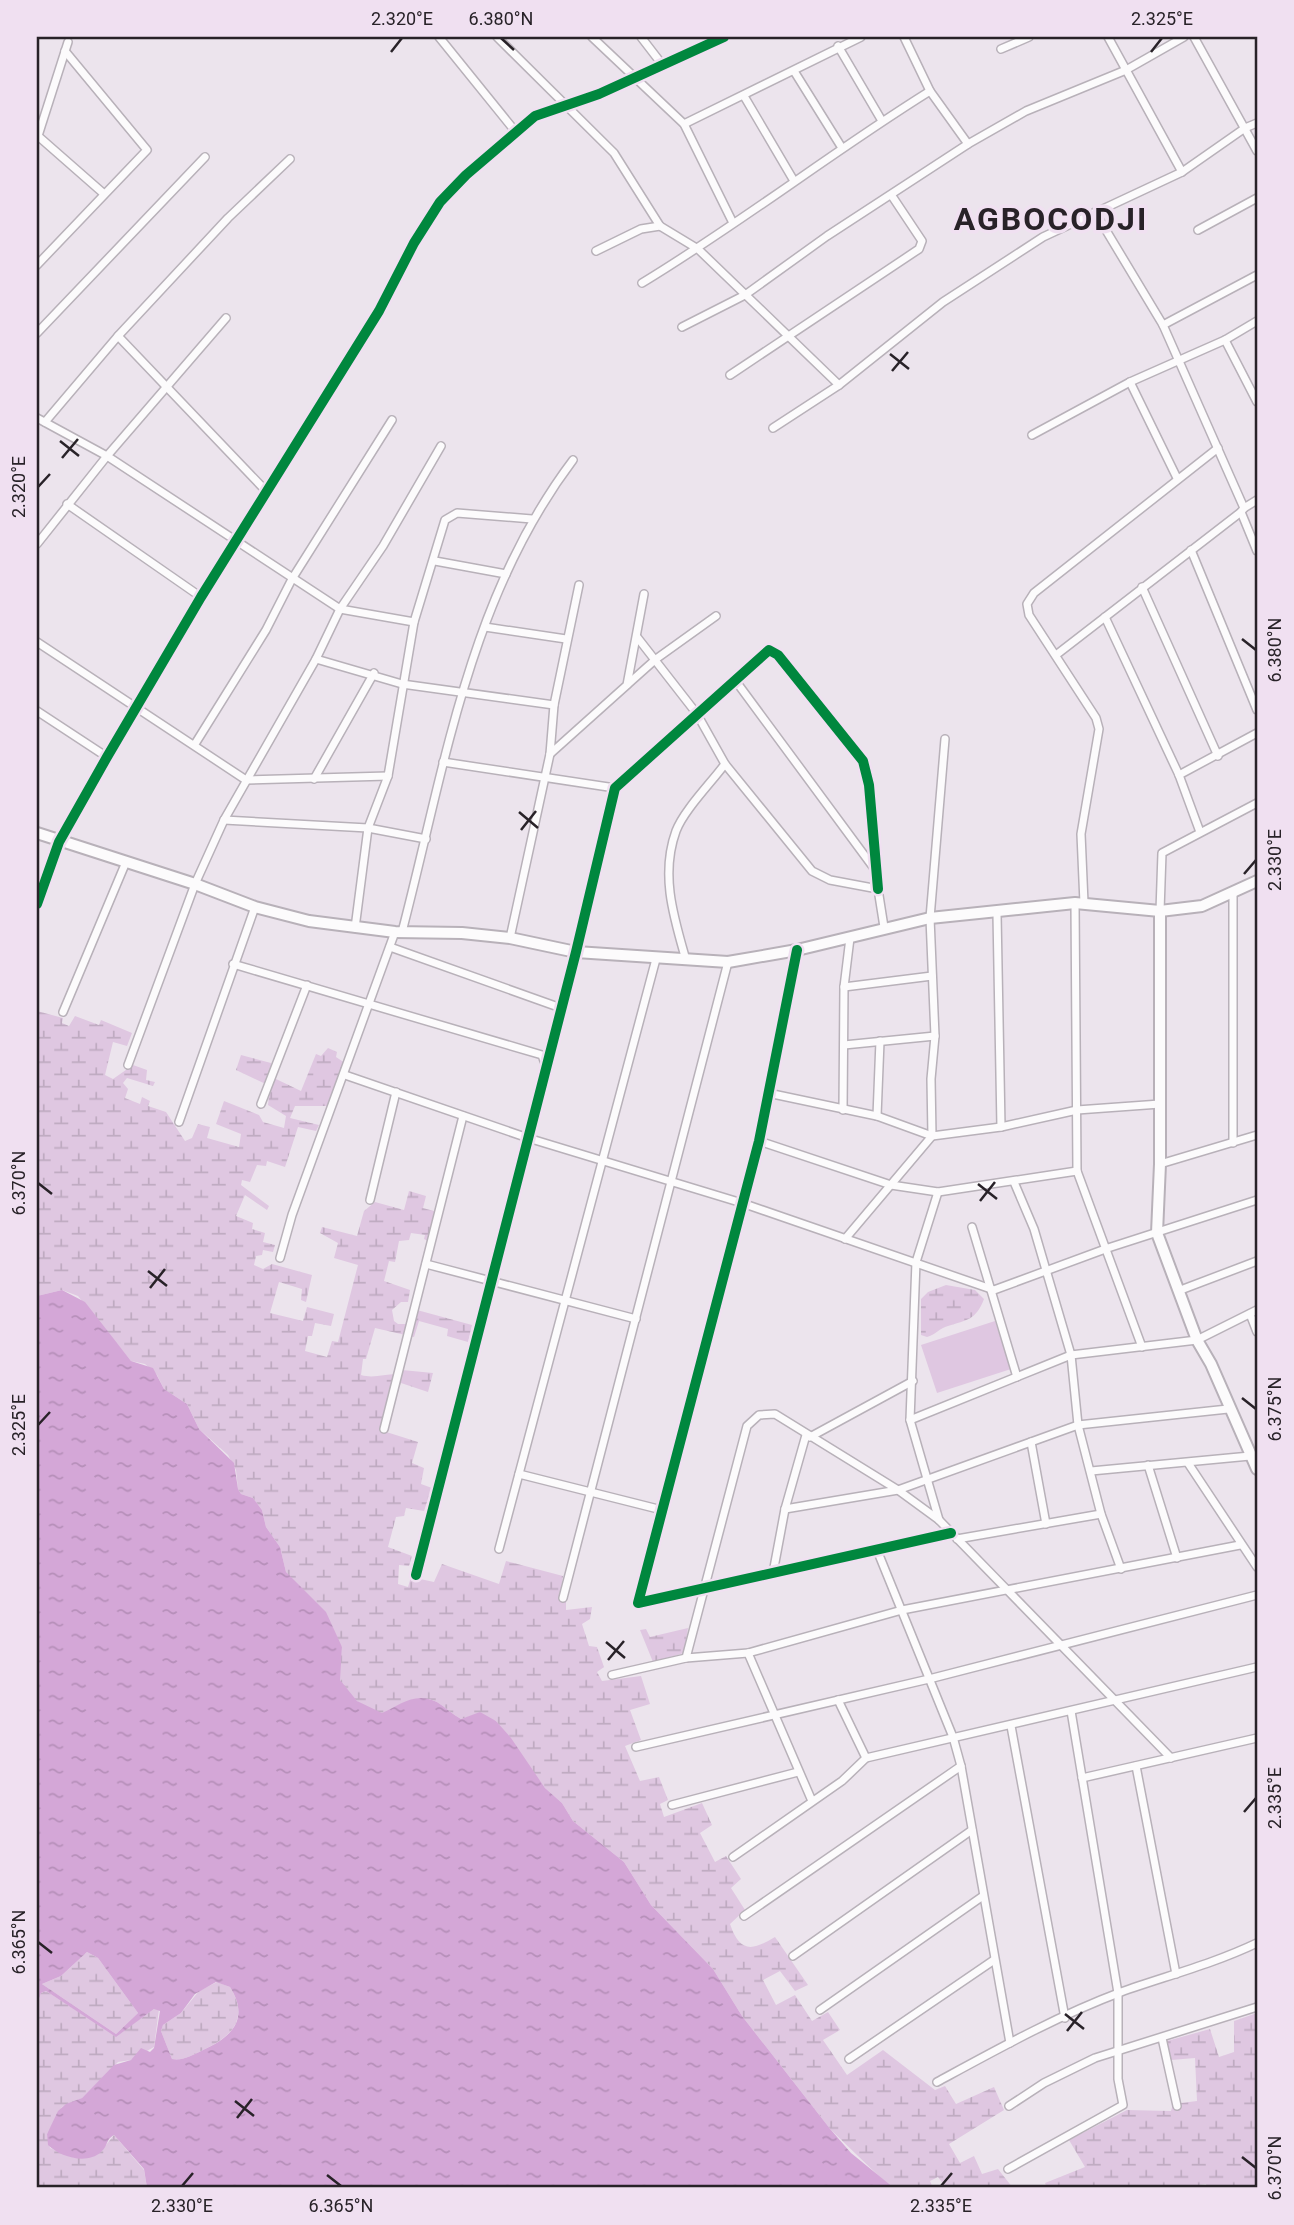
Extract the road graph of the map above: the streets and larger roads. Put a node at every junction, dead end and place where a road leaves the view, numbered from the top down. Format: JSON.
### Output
{"nodes":[{"id":1,"x":439,"y":37,"type":"edge"},
{"id":2,"x":497,"y":37,"type":"edge"},
{"id":3,"x":592,"y":37,"type":"edge"},
{"id":4,"x":641,"y":37,"type":"edge"},
{"id":5,"x":724,"y":37,"type":"edge"},
{"id":6,"x":861,"y":37,"type":"edge"},
{"id":7,"x":904,"y":37,"type":"edge"},
{"id":8,"x":1029,"y":37,"type":"edge"},
{"id":9,"x":1108,"y":37,"type":"edge"},
{"id":10,"x":1184,"y":37,"type":"edge"},
{"id":11,"x":1194,"y":37,"type":"edge"},
{"id":12,"x":715,"y":39,"type":"edge"},
{"id":13,"x":68,"y":42,"type":"dead end"},
{"id":14,"x":838,"y":46,"type":"junction"},
{"id":15,"x":1001,"y":49,"type":"dead end"},
{"id":16,"x":65,"y":51,"type":"junction"},
{"id":17,"x":661,"y":63,"type":"junction"},
{"id":18,"x":1126,"y":69,"type":"junction"},
{"id":19,"x":794,"y":71,"type":"junction"},
{"id":20,"x":635,"y":77,"type":"junction"},
{"id":21,"x":930,"y":91,"type":"junction"},
{"id":22,"x":744,"y":96,"type":"junction"},
{"id":23,"x":568,"y":104,"type":"junction"},
{"id":24,"x":882,"y":121,"type":"junction"},
{"id":25,"x":1257,"y":123,"type":"edge"},
{"id":26,"x":684,"y":124,"type":"junction"},
{"id":27,"x":1245,"y":128,"type":"junction"},
{"id":28,"x":515,"y":131,"type":"junction"},
{"id":29,"x":37,"y":137,"type":"edge"},
{"id":30,"x":968,"y":144,"type":"junction"},
{"id":31,"x":842,"y":148,"type":"junction"},
{"id":32,"x":1257,"y":151,"type":"edge"},
{"id":33,"x":205,"y":157,"type":"dead end"},
{"id":34,"x":290,"y":159,"type":"dead end"},
{"id":35,"x":1182,"y":172,"type":"junction"},
{"id":36,"x":794,"y":181,"type":"junction"},
{"id":37,"x":103,"y":194,"type":"junction"},
{"id":38,"x":892,"y":196,"type":"junction"},
{"id":39,"x":1257,"y":198,"type":"edge"},
{"id":40,"x":1095,"y":212,"type":"junction"},
{"id":41,"x":733,"y":223,"type":"junction"},
{"id":42,"x":660,"y":226,"type":"junction"},
{"id":43,"x":1198,"y":230,"type":"dead end"},
{"id":44,"x":698,"y":249,"type":"junction"},
{"id":45,"x":596,"y":251,"type":"dead end"},
{"id":46,"x":37,"y":265,"type":"edge"},
{"id":47,"x":1257,"y":275,"type":"edge"},
{"id":48,"x":642,"y":283,"type":"dead end"},
{"id":49,"x":745,"y":295,"type":"junction"},
{"id":50,"x":226,"y":318,"type":"dead end"},
{"id":51,"x":1257,"y":321,"type":"edge"},
{"id":52,"x":1163,"y":325,"type":"junction"},
{"id":53,"x":682,"y":327,"type":"dead end"},
{"id":54,"x":37,"y":333,"type":"edge"},
{"id":55,"x":118,"y":336,"type":"junction"},
{"id":56,"x":789,"y":336,"type":"junction"},
{"id":57,"x":1225,"y":340,"type":"junction"},
{"id":58,"x":1179,"y":360,"type":"junction"},
{"id":59,"x":730,"y":375,"type":"dead end"},
{"id":60,"x":1130,"y":383,"type":"junction"},
{"id":61,"x":839,"y":385,"type":"junction"},
{"id":62,"x":166,"y":387,"type":"junction"},
{"id":63,"x":1257,"y":402,"type":"edge"},
{"id":64,"x":41,"y":420,"type":"edge"},
{"id":65,"x":392,"y":420,"type":"dead end"},
{"id":66,"x":773,"y":428,"type":"dead end"},
{"id":67,"x":1032,"y":435,"type":"dead end"},
{"id":68,"x":441,"y":446,"type":"dead end"},
{"id":69,"x":1218,"y":448,"type":"junction"},
{"id":70,"x":107,"y":456,"type":"junction"},
{"id":71,"x":573,"y":460,"type":"dead end"},
{"id":72,"x":1177,"y":478,"type":"junction"},
{"id":73,"x":267,"y":492,"type":"junction"},
{"id":74,"x":1257,"y":500,"type":"edge"},
{"id":75,"x":67,"y":504,"type":"junction"},
{"id":76,"x":1243,"y":510,"type":"junction"},
{"id":77,"x":532,"y":519,"type":"junction"},
{"id":78,"x":236,"y":542,"type":"junction"},
{"id":79,"x":37,"y":544,"type":"edge"},
{"id":80,"x":1191,"y":550,"type":"junction"},
{"id":81,"x":1257,"y":551,"type":"edge"},
{"id":82,"x":435,"y":561,"type":"junction"},
{"id":83,"x":506,"y":574,"type":"junction"},
{"id":84,"x":292,"y":579,"type":"junction"},
{"id":85,"x":579,"y":585,"type":"dead end"},
{"id":86,"x":1142,"y":587,"type":"junction"},
{"id":87,"x":644,"y":594,"type":"dead end"},
{"id":88,"x":201,"y":597,"type":"junction"},
{"id":89,"x":340,"y":609,"type":"junction"},
{"id":90,"x":716,"y":616,"type":"dead end"},
{"id":91,"x":1104,"y":617,"type":"junction"},
{"id":92,"x":414,"y":622,"type":"junction"},
{"id":93,"x":485,"y":627,"type":"junction"},
{"id":94,"x":637,"y":637,"type":"junction"},
{"id":95,"x":565,"y":639,"type":"junction"},
{"id":96,"x":37,"y":642,"type":"edge"},
{"id":97,"x":1056,"y":655,"type":"junction"},
{"id":98,"x":316,"y":659,"type":"junction"},
{"id":99,"x":656,"y":659,"type":"junction"},
{"id":100,"x":374,"y":674,"type":"junction"},
{"id":101,"x":735,"y":680,"type":"junction"},
{"id":102,"x":402,"y":684,"type":"junction"},
{"id":103,"x":627,"y":685,"type":"junction"},
{"id":104,"x":460,"y":692,"type":"junction"},
{"id":105,"x":554,"y":705,"type":"junction"},
{"id":106,"x":138,"y":708,"type":"junction"},
{"id":107,"x":1257,"y":710,"type":"edge"},
{"id":108,"x":37,"y":711,"type":"edge"},
{"id":109,"x":697,"y":714,"type":"junction"},
{"id":110,"x":1257,"y":733,"type":"edge"},
{"id":111,"x":945,"y":739,"type":"dead end"},
{"id":112,"x":195,"y":744,"type":"junction"},
{"id":113,"x":550,"y":754,"type":"junction"},
{"id":114,"x":1218,"y":756,"type":"junction"},
{"id":115,"x":107,"y":757,"type":"junction"},
{"id":116,"x":443,"y":762,"type":"junction"},
{"id":117,"x":725,"y":764,"type":"junction"},
{"id":118,"x":1179,"y":775,"type":"junction"},
{"id":119,"x":388,"y":776,"type":"junction"},
{"id":120,"x":314,"y":779,"type":"junction"},
{"id":121,"x":544,"y":779,"type":"junction"},
{"id":122,"x":246,"y":780,"type":"junction"},
{"id":123,"x":615,"y":788,"type":"junction"},
{"id":124,"x":1257,"y":803,"type":"edge"},
{"id":125,"x":224,"y":820,"type":"junction"},
{"id":126,"x":368,"y":828,"type":"junction"},
{"id":127,"x":1200,"y":832,"type":"junction"},
{"id":128,"x":37,"y":833,"type":"edge"},
{"id":129,"x":426,"y":839,"type":"junction"},
{"id":130,"x":59,"y":842,"type":"junction"},
{"id":131,"x":126,"y":862,"type":"junction"},
{"id":132,"x":878,"y":874,"type":"junction"},
{"id":133,"x":1257,"y":881,"type":"edge"},
{"id":134,"x":195,"y":884,"type":"junction"},
{"id":135,"x":877,"y":889,"type":"junction"},
{"id":136,"x":1233,"y":893,"type":"junction"},
{"id":137,"x":1079,"y":903,"type":"junction"},
{"id":138,"x":37,"y":904,"type":"edge"},
{"id":139,"x":255,"y":907,"type":"junction"},
{"id":140,"x":1160,"y":911,"type":"junction"},
{"id":141,"x":997,"y":914,"type":"junction"},
{"id":142,"x":930,"y":918,"type":"junction"},
{"id":143,"x":884,"y":927,"type":"junction"},
{"id":144,"x":355,"y":928,"type":"junction"},
{"id":145,"x":399,"y":932,"type":"junction"},
{"id":146,"x":510,"y":938,"type":"junction"},
{"id":147,"x":850,"y":938,"type":"junction"},
{"id":148,"x":390,"y":947,"type":"junction"},
{"id":149,"x":797,"y":950,"type":"junction"},
{"id":150,"x":576,"y":952,"type":"junction"},
{"id":151,"x":656,"y":959,"type":"junction"},
{"id":152,"x":686,"y":960,"type":"junction"},
{"id":153,"x":728,"y":962,"type":"junction"},
{"id":154,"x":233,"y":964,"type":"junction"},
{"id":155,"x":932,"y":976,"type":"junction"},
{"id":156,"x":307,"y":985,"type":"junction"},
{"id":157,"x":844,"y":987,"type":"junction"},
{"id":158,"x":370,"y":1003,"type":"junction"},
{"id":159,"x":562,"y":1008,"type":"junction"},
{"id":160,"x":63,"y":1012,"type":"dead end"},
{"id":161,"x":936,"y":1036,"type":"junction"},
{"id":162,"x":880,"y":1041,"type":"junction"},
{"id":163,"x":844,"y":1045,"type":"junction"},
{"id":164,"x":128,"y":1065,"type":"dead end"},
{"id":165,"x":546,"y":1068,"type":"junction"},
{"id":166,"x":345,"y":1075,"type":"junction"},
{"id":167,"x":396,"y":1093,"type":"junction"},
{"id":168,"x":768,"y":1093,"type":"junction"},
{"id":169,"x":261,"y":1104,"type":"dead end"},
{"id":170,"x":1160,"y":1104,"type":"junction"},
{"id":171,"x":843,"y":1110,"type":"junction"},
{"id":172,"x":1077,"y":1110,"type":"junction"},
{"id":173,"x":463,"y":1116,"type":"junction"},
{"id":174,"x":877,"y":1116,"type":"junction"},
{"id":175,"x":179,"y":1122,"type":"dead end"},
{"id":176,"x":1001,"y":1127,"type":"junction"},
{"id":177,"x":1257,"y":1135,"type":"edge"},
{"id":178,"x":932,"y":1136,"type":"junction"},
{"id":179,"x":528,"y":1138,"type":"junction"},
{"id":180,"x":759,"y":1141,"type":"junction"},
{"id":181,"x":1233,"y":1143,"type":"junction"},
{"id":182,"x":603,"y":1159,"type":"junction"},
{"id":183,"x":1160,"y":1164,"type":"junction"},
{"id":184,"x":1076,"y":1171,"type":"junction"},
{"id":185,"x":671,"y":1182,"type":"junction"},
{"id":186,"x":1014,"y":1182,"type":"junction"},
{"id":187,"x":891,"y":1185,"type":"junction"},
{"id":188,"x":938,"y":1192,"type":"junction"},
{"id":189,"x":370,"y":1200,"type":"dead end"},
{"id":190,"x":1257,"y":1200,"type":"edge"},
{"id":191,"x":742,"y":1203,"type":"junction"},
{"id":192,"x":972,"y":1227,"type":"dead end"},
{"id":193,"x":1157,"y":1233,"type":"junction"},
{"id":194,"x":845,"y":1239,"type":"junction"},
{"id":195,"x":1108,"y":1248,"type":"junction"},
{"id":196,"x":280,"y":1258,"type":"dead end"},
{"id":197,"x":1257,"y":1261,"type":"edge"},
{"id":198,"x":916,"y":1262,"type":"junction"},
{"id":199,"x":426,"y":1264,"type":"junction"},
{"id":200,"x":1047,"y":1270,"type":"junction"},
{"id":201,"x":491,"y":1281,"type":"junction"},
{"id":202,"x":993,"y":1290,"type":"junction"},
{"id":203,"x":1178,"y":1291,"type":"junction"},
{"id":204,"x":565,"y":1300,"type":"junction"},
{"id":205,"x":1253,"y":1312,"type":"edge"},
{"id":206,"x":636,"y":1319,"type":"junction"},
{"id":207,"x":1257,"y":1332,"type":"edge"},
{"id":208,"x":1197,"y":1340,"type":"junction"},
{"id":209,"x":1142,"y":1347,"type":"junction"},
{"id":210,"x":1071,"y":1355,"type":"junction"},
{"id":211,"x":1017,"y":1377,"type":"junction"},
{"id":212,"x":913,"y":1381,"type":"junction"},
{"id":213,"x":1228,"y":1409,"type":"junction"},
{"id":214,"x":910,"y":1420,"type":"junction"},
{"id":215,"x":1079,"y":1425,"type":"junction"},
{"id":216,"x":384,"y":1429,"type":"dead end"},
{"id":217,"x":808,"y":1436,"type":"junction"},
{"id":218,"x":1031,"y":1442,"type":"junction"},
{"id":219,"x":1250,"y":1456,"type":"junction"},
{"id":220,"x":1188,"y":1463,"type":"junction"},
{"id":221,"x":1148,"y":1465,"type":"junction"},
{"id":222,"x":1257,"y":1468,"type":"edge"},
{"id":223,"x":1091,"y":1471,"type":"junction"},
{"id":224,"x":519,"y":1474,"type":"junction"},
{"id":225,"x":928,"y":1481,"type":"junction"},
{"id":226,"x":898,"y":1490,"type":"junction"},
{"id":227,"x":591,"y":1492,"type":"junction"},
{"id":228,"x":785,"y":1509,"type":"junction"},
{"id":229,"x":662,"y":1510,"type":"junction"},
{"id":230,"x":1101,"y":1514,"type":"junction"},
{"id":231,"x":939,"y":1520,"type":"junction"},
{"id":232,"x":1046,"y":1524,"type":"junction"},
{"id":233,"x":950,"y":1535,"type":"junction"},
{"id":234,"x":1240,"y":1545,"type":"junction"},
{"id":235,"x":499,"y":1549,"type":"dead end"},
{"id":236,"x":877,"y":1550,"type":"junction"},
{"id":237,"x":1177,"y":1558,"type":"junction"},
{"id":238,"x":1257,"y":1567,"type":"edge"},
{"id":239,"x":1121,"y":1569,"type":"junction"},
{"id":240,"x":774,"y":1573,"type":"junction"},
{"id":241,"x":416,"y":1576,"type":"dead end"},
{"id":242,"x":707,"y":1587,"type":"junction"},
{"id":243,"x":1005,"y":1588,"type":"junction"},
{"id":244,"x":1257,"y":1595,"type":"edge"},
{"id":245,"x":563,"y":1598,"type":"dead end"},
{"id":246,"x":902,"y":1610,"type":"junction"},
{"id":247,"x":1060,"y":1644,"type":"junction"},
{"id":248,"x":748,"y":1653,"type":"junction"},
{"id":249,"x":686,"y":1658,"type":"junction"},
{"id":250,"x":1257,"y":1667,"type":"edge"},
{"id":251,"x":612,"y":1675,"type":"dead end"},
{"id":252,"x":929,"y":1679,"type":"junction"},
{"id":253,"x":838,"y":1700,"type":"junction"},
{"id":254,"x":1116,"y":1702,"type":"junction"},
{"id":255,"x":1071,"y":1711,"type":"junction"},
{"id":256,"x":775,"y":1715,"type":"junction"},
{"id":257,"x":1011,"y":1726,"type":"junction"},
{"id":258,"x":953,"y":1737,"type":"junction"},
{"id":259,"x":1257,"y":1738,"type":"edge"},
{"id":260,"x":636,"y":1747,"type":"dead end"},
{"id":261,"x":866,"y":1758,"type":"junction"},
{"id":262,"x":1171,"y":1758,"type":"junction"},
{"id":263,"x":961,"y":1766,"type":"junction"},
{"id":264,"x":1136,"y":1766,"type":"junction"},
{"id":265,"x":798,"y":1772,"type":"junction"},
{"id":266,"x":1082,"y":1777,"type":"junction"},
{"id":267,"x":812,"y":1801,"type":"junction"},
{"id":268,"x":672,"y":1805,"type":"dead end"},
{"id":269,"x":972,"y":1830,"type":"junction"},
{"id":270,"x":733,"y":1857,"type":"dead end"},
{"id":271,"x":983,"y":1896,"type":"junction"},
{"id":272,"x":744,"y":1916,"type":"dead end"},
{"id":273,"x":1257,"y":1943,"type":"edge"},
{"id":274,"x":793,"y":1956,"type":"dead end"},
{"id":275,"x":993,"y":1960,"type":"junction"},
{"id":276,"x":1176,"y":1974,"type":"junction"},
{"id":277,"x":1118,"y":1993,"type":"junction"},
{"id":278,"x":1257,"y":2007,"type":"edge"},
{"id":279,"x":820,"y":2010,"type":"dead end"},
{"id":280,"x":1065,"y":2018,"type":"junction"},
{"id":281,"x":1162,"y":2038,"type":"junction"},
{"id":282,"x":1010,"y":2043,"type":"junction"},
{"id":283,"x":1117,"y":2052,"type":"junction"},
{"id":284,"x":849,"y":2059,"type":"dead end"},
{"id":285,"x":937,"y":2082,"type":"dead end"},
{"id":286,"x":1009,"y":2106,"type":"dead end"},
{"id":287,"x":1177,"y":2106,"type":"dead end"},
{"id":288,"x":1008,"y":2169,"type":"dead end"}],
"edges":[{"from":1,"to":28,"type":"street"},
{"from":2,"to":23,"type":"street"},
{"from":3,"to":20,"type":"street"},
{"from":4,"to":17,"type":"street"},
{"from":5,"to":12,"type":"street"},
{"from":6,"to":14,"type":"street"},
{"from":7,"to":21,"type":"street"},
{"from":8,"to":15,"type":"street"},
{"from":9,"to":18,"type":"street"},
{"from":10,"to":18,"type":"street"},
{"from":11,"to":27,"type":"street"},
{"from":12,"to":17,"type":"street"},
{"from":13,"to":16,"type":"street"},
{"from":14,"to":19,"type":"street"},
{"from":14,"to":24,"type":"street"},
{"from":16,"to":29,"type":"street"},
{"from":16,"to":37,"type":"street"},
{"from":17,"to":20,"type":"street"},
{"from":18,"to":30,"type":"street"},
{"from":18,"to":35,"type":"street"},
{"from":19,"to":22,"type":"street"},
{"from":19,"to":31,"type":"street"},
{"from":20,"to":23,"type":"street"},
{"from":20,"to":26,"type":"street"},
{"from":21,"to":24,"type":"street"},
{"from":21,"to":30,"type":"street"},
{"from":22,"to":26,"type":"street"},
{"from":22,"to":36,"type":"street"},
{"from":23,"to":28,"type":"street"},
{"from":23,"to":42,"type":"street"},
{"from":24,"to":31,"type":"street"},
{"from":25,"to":27,"type":"street"},
{"from":26,"to":41,"type":"street"},
{"from":27,"to":32,"type":"street"},
{"from":27,"to":35,"type":"street"},
{"from":28,"to":73,"type":"street"},
{"from":29,"to":37,"type":"street"},
{"from":30,"to":38,"type":"street"},
{"from":31,"to":36,"type":"street"},
{"from":33,"to":54,"type":"street"},
{"from":34,"to":55,"type":"street"},
{"from":35,"to":40,"type":"street"},
{"from":36,"to":41,"type":"street"},
{"from":37,"to":46,"type":"street"},
{"from":38,"to":49,"type":"street"},
{"from":38,"to":56,"type":"street"},
{"from":39,"to":43,"type":"street"},
{"from":40,"to":52,"type":"street"},
{"from":40,"to":61,"type":"street"},
{"from":41,"to":44,"type":"street"},
{"from":42,"to":44,"type":"street"},
{"from":42,"to":45,"type":"street"},
{"from":44,"to":48,"type":"street"},
{"from":44,"to":49,"type":"street"},
{"from":47,"to":52,"type":"street"},
{"from":49,"to":53,"type":"street"},
{"from":49,"to":56,"type":"street"},
{"from":50,"to":62,"type":"street"},
{"from":51,"to":57,"type":"street"},
{"from":52,"to":58,"type":"street"},
{"from":55,"to":62,"type":"street"},
{"from":55,"to":64,"type":"street"},
{"from":56,"to":59,"type":"street"},
{"from":56,"to":61,"type":"street"},
{"from":57,"to":58,"type":"street"},
{"from":57,"to":63,"type":"street"},
{"from":58,"to":60,"type":"street"},
{"from":58,"to":69,"type":"street"},
{"from":60,"to":67,"type":"street"},
{"from":60,"to":72,"type":"street"},
{"from":61,"to":66,"type":"street"},
{"from":62,"to":70,"type":"street"},
{"from":62,"to":73,"type":"street"},
{"from":64,"to":70,"type":"street"},
{"from":65,"to":84,"type":"street"},
{"from":68,"to":89,"type":"street"},
{"from":69,"to":72,"type":"street"},
{"from":69,"to":76,"type":"street"},
{"from":70,"to":75,"type":"street"},
{"from":70,"to":78,"type":"street"},
{"from":71,"to":77,"type":"street"},
{"from":72,"to":97,"type":"street"},
{"from":73,"to":78,"type":"street"},
{"from":74,"to":76,"type":"street"},
{"from":75,"to":79,"type":"street"},
{"from":75,"to":88,"type":"street"},
{"from":76,"to":80,"type":"street"},
{"from":76,"to":81,"type":"street"},
{"from":77,"to":82,"type":"street"},
{"from":77,"to":83,"type":"street"},
{"from":78,"to":84,"type":"street"},
{"from":78,"to":88,"type":"street"},
{"from":80,"to":86,"type":"street"},
{"from":80,"to":107,"type":"street"},
{"from":82,"to":83,"type":"street"},
{"from":82,"to":92,"type":"street"},
{"from":83,"to":93,"type":"street"},
{"from":84,"to":89,"type":"street"},
{"from":84,"to":112,"type":"street"},
{"from":85,"to":95,"type":"street"},
{"from":86,"to":91,"type":"street"},
{"from":86,"to":114,"type":"street"},
{"from":87,"to":94,"type":"street"},
{"from":88,"to":106,"type":"street"},
{"from":89,"to":92,"type":"street"},
{"from":89,"to":98,"type":"street"},
{"from":90,"to":99,"type":"street"},
{"from":91,"to":97,"type":"street"},
{"from":91,"to":118,"type":"street"},
{"from":92,"to":102,"type":"street"},
{"from":93,"to":95,"type":"street"},
{"from":93,"to":104,"type":"street"},
{"from":94,"to":99,"type":"street"},
{"from":94,"to":103,"type":"street"},
{"from":95,"to":105,"type":"street"},
{"from":96,"to":106,"type":"street"},
{"from":97,"to":137,"type":"street"},
{"from":98,"to":100,"type":"street"},
{"from":98,"to":122,"type":"street"},
{"from":99,"to":103,"type":"street"},
{"from":99,"to":109,"type":"street"},
{"from":100,"to":102,"type":"street"},
{"from":100,"to":120,"type":"street"},
{"from":101,"to":109,"type":"street"},
{"from":101,"to":132,"type":"street"},
{"from":101,"to":132,"type":"street"},
{"from":102,"to":104,"type":"street"},
{"from":102,"to":119,"type":"street"},
{"from":103,"to":113,"type":"street"},
{"from":104,"to":105,"type":"street"},
{"from":104,"to":116,"type":"street"},
{"from":105,"to":113,"type":"street"},
{"from":106,"to":112,"type":"street"},
{"from":106,"to":115,"type":"street"},
{"from":108,"to":115,"type":"street"},
{"from":109,"to":117,"type":"street"},
{"from":109,"to":123,"type":"street"},
{"from":110,"to":114,"type":"street"},
{"from":111,"to":142,"type":"street"},
{"from":112,"to":122,"type":"street"},
{"from":113,"to":121,"type":"street"},
{"from":114,"to":118,"type":"street"},
{"from":115,"to":130,"type":"street"},
{"from":116,"to":121,"type":"street"},
{"from":116,"to":129,"type":"street"},
{"from":117,"to":135,"type":"street"},
{"from":117,"to":152,"type":"street"},
{"from":118,"to":127,"type":"street"},
{"from":119,"to":120,"type":"street"},
{"from":119,"to":126,"type":"street"},
{"from":120,"to":122,"type":"street"},
{"from":121,"to":123,"type":"street"},
{"from":121,"to":146,"type":"street"},
{"from":122,"to":125,"type":"street"},
{"from":123,"to":150,"type":"street"},
{"from":124,"to":127,"type":"street"},
{"from":125,"to":126,"type":"street"},
{"from":125,"to":134,"type":"street"},
{"from":126,"to":129,"type":"street"},
{"from":126,"to":144,"type":"street"},
{"from":127,"to":140,"type":"street"},
{"from":128,"to":130,"type":"street"},
{"from":129,"to":145,"type":"street"},
{"from":130,"to":131,"type":"street"},
{"from":130,"to":138,"type":"street"},
{"from":131,"to":134,"type":"street"},
{"from":131,"to":160,"type":"street"},
{"from":132,"to":135,"type":"street"},
{"from":133,"to":136,"type":"street"},
{"from":134,"to":139,"type":"street"},
{"from":134,"to":164,"type":"street"},
{"from":135,"to":143,"type":"street"},
{"from":136,"to":140,"type":"street"},
{"from":136,"to":181,"type":"street"},
{"from":137,"to":140,"type":"street"},
{"from":137,"to":141,"type":"street"},
{"from":137,"to":172,"type":"street"},
{"from":139,"to":144,"type":"street"},
{"from":139,"to":154,"type":"street"},
{"from":140,"to":170,"type":"street"},
{"from":141,"to":142,"type":"street"},
{"from":141,"to":176,"type":"street"},
{"from":142,"to":143,"type":"street"},
{"from":142,"to":155,"type":"street"},
{"from":143,"to":147,"type":"street"},
{"from":144,"to":145,"type":"street"},
{"from":145,"to":146,"type":"street"},
{"from":145,"to":148,"type":"street"},
{"from":146,"to":150,"type":"street"},
{"from":147,"to":149,"type":"street"},
{"from":147,"to":157,"type":"street"},
{"from":148,"to":158,"type":"street"},
{"from":148,"to":159,"type":"street"},
{"from":149,"to":153,"type":"street"},
{"from":149,"to":168,"type":"street"},
{"from":150,"to":151,"type":"street"},
{"from":150,"to":159,"type":"street"},
{"from":151,"to":152,"type":"street"},
{"from":151,"to":182,"type":"street"},
{"from":152,"to":153,"type":"street"},
{"from":153,"to":185,"type":"street"},
{"from":154,"to":156,"type":"street"},
{"from":154,"to":175,"type":"street"},
{"from":155,"to":157,"type":"street"},
{"from":155,"to":161,"type":"street"},
{"from":156,"to":158,"type":"street"},
{"from":156,"to":169,"type":"street"},
{"from":157,"to":163,"type":"street"},
{"from":158,"to":165,"type":"street"},
{"from":158,"to":166,"type":"street"},
{"from":159,"to":165,"type":"street"},
{"from":161,"to":162,"type":"street"},
{"from":161,"to":178,"type":"street"},
{"from":162,"to":163,"type":"street"},
{"from":162,"to":174,"type":"street"},
{"from":163,"to":171,"type":"street"},
{"from":165,"to":179,"type":"street"},
{"from":166,"to":167,"type":"street"},
{"from":166,"to":196,"type":"street"},
{"from":167,"to":173,"type":"street"},
{"from":167,"to":189,"type":"street"},
{"from":168,"to":171,"type":"street"},
{"from":168,"to":180,"type":"street"},
{"from":170,"to":172,"type":"street"},
{"from":170,"to":183,"type":"street"},
{"from":171,"to":174,"type":"street"},
{"from":172,"to":176,"type":"street"},
{"from":172,"to":184,"type":"street"},
{"from":173,"to":179,"type":"street"},
{"from":173,"to":199,"type":"street"},
{"from":174,"to":178,"type":"street"},
{"from":176,"to":178,"type":"street"},
{"from":177,"to":181,"type":"street"},
{"from":178,"to":187,"type":"street"},
{"from":179,"to":182,"type":"street"},
{"from":179,"to":201,"type":"street"},
{"from":180,"to":187,"type":"street"},
{"from":180,"to":191,"type":"street"},
{"from":181,"to":183,"type":"street"},
{"from":182,"to":185,"type":"street"},
{"from":182,"to":204,"type":"street"},
{"from":183,"to":193,"type":"street"},
{"from":184,"to":186,"type":"street"},
{"from":184,"to":195,"type":"street"},
{"from":185,"to":191,"type":"street"},
{"from":185,"to":206,"type":"street"},
{"from":186,"to":188,"type":"street"},
{"from":186,"to":200,"type":"street"},
{"from":187,"to":188,"type":"street"},
{"from":187,"to":194,"type":"street"},
{"from":188,"to":198,"type":"street"},
{"from":190,"to":193,"type":"street"},
{"from":191,"to":194,"type":"street"},
{"from":191,"to":229,"type":"street"},
{"from":192,"to":202,"type":"street"},
{"from":193,"to":195,"type":"street"},
{"from":193,"to":203,"type":"street"},
{"from":194,"to":198,"type":"street"},
{"from":195,"to":200,"type":"street"},
{"from":195,"to":209,"type":"street"},
{"from":197,"to":203,"type":"street"},
{"from":198,"to":202,"type":"street"},
{"from":198,"to":212,"type":"street"},
{"from":199,"to":201,"type":"street"},
{"from":199,"to":216,"type":"street"},
{"from":200,"to":202,"type":"street"},
{"from":200,"to":210,"type":"street"},
{"from":201,"to":204,"type":"street"},
{"from":201,"to":241,"type":"street"},
{"from":202,"to":211,"type":"street"},
{"from":203,"to":208,"type":"street"},
{"from":204,"to":206,"type":"street"},
{"from":204,"to":224,"type":"street"},
{"from":205,"to":207,"type":"street"},
{"from":205,"to":208,"type":"street"},
{"from":206,"to":227,"type":"street"},
{"from":208,"to":209,"type":"street"},
{"from":208,"to":213,"type":"street"},
{"from":209,"to":210,"type":"street"},
{"from":210,"to":211,"type":"street"},
{"from":210,"to":215,"type":"street"},
{"from":211,"to":214,"type":"street"},
{"from":212,"to":214,"type":"street"},
{"from":212,"to":217,"type":"street"},
{"from":213,"to":215,"type":"street"},
{"from":213,"to":219,"type":"street"},
{"from":214,"to":225,"type":"street"},
{"from":215,"to":218,"type":"street"},
{"from":215,"to":223,"type":"street"},
{"from":217,"to":226,"type":"street"},
{"from":217,"to":228,"type":"street"},
{"from":217,"to":242,"type":"street"},
{"from":218,"to":225,"type":"street"},
{"from":218,"to":232,"type":"street"},
{"from":219,"to":220,"type":"street"},
{"from":219,"to":222,"type":"street"},
{"from":220,"to":221,"type":"street"},
{"from":220,"to":234,"type":"street"},
{"from":221,"to":223,"type":"street"},
{"from":221,"to":237,"type":"street"},
{"from":223,"to":230,"type":"street"},
{"from":224,"to":227,"type":"street"},
{"from":224,"to":235,"type":"street"},
{"from":225,"to":226,"type":"street"},
{"from":225,"to":231,"type":"street"},
{"from":226,"to":228,"type":"street"},
{"from":226,"to":231,"type":"street"},
{"from":227,"to":229,"type":"street"},
{"from":227,"to":245,"type":"street"},
{"from":228,"to":240,"type":"street"},
{"from":229,"to":242,"type":"street"},
{"from":230,"to":232,"type":"street"},
{"from":230,"to":239,"type":"street"},
{"from":231,"to":233,"type":"street"},
{"from":232,"to":233,"type":"street"},
{"from":233,"to":236,"type":"street"},
{"from":233,"to":243,"type":"street"},
{"from":234,"to":237,"type":"street"},
{"from":234,"to":238,"type":"street"},
{"from":236,"to":240,"type":"street"},
{"from":236,"to":246,"type":"street"},
{"from":237,"to":239,"type":"street"},
{"from":239,"to":243,"type":"street"},
{"from":240,"to":242,"type":"street"},
{"from":242,"to":249,"type":"street"},
{"from":243,"to":246,"type":"street"},
{"from":243,"to":247,"type":"street"},
{"from":244,"to":247,"type":"street"},
{"from":246,"to":248,"type":"street"},
{"from":246,"to":252,"type":"street"},
{"from":247,"to":252,"type":"street"},
{"from":247,"to":254,"type":"street"},
{"from":248,"to":249,"type":"street"},
{"from":248,"to":256,"type":"street"},
{"from":249,"to":251,"type":"street"},
{"from":250,"to":254,"type":"street"},
{"from":252,"to":253,"type":"street"},
{"from":252,"to":258,"type":"street"},
{"from":253,"to":256,"type":"street"},
{"from":253,"to":261,"type":"street"},
{"from":254,"to":255,"type":"street"},
{"from":254,"to":262,"type":"street"},
{"from":255,"to":257,"type":"street"},
{"from":255,"to":266,"type":"street"},
{"from":256,"to":260,"type":"street"},
{"from":256,"to":265,"type":"street"},
{"from":257,"to":258,"type":"street"},
{"from":257,"to":280,"type":"street"},
{"from":258,"to":261,"type":"street"},
{"from":258,"to":263,"type":"street"},
{"from":259,"to":262,"type":"street"},
{"from":261,"to":267,"type":"street"},
{"from":262,"to":264,"type":"street"},
{"from":263,"to":269,"type":"street"},
{"from":263,"to":272,"type":"street"},
{"from":264,"to":266,"type":"street"},
{"from":264,"to":276,"type":"street"},
{"from":265,"to":267,"type":"street"},
{"from":265,"to":268,"type":"street"},
{"from":266,"to":277,"type":"street"},
{"from":267,"to":270,"type":"street"},
{"from":269,"to":271,"type":"street"},
{"from":269,"to":274,"type":"street"},
{"from":271,"to":275,"type":"street"},
{"from":271,"to":279,"type":"street"},
{"from":273,"to":276,"type":"street"},
{"from":275,"to":282,"type":"street"},
{"from":275,"to":284,"type":"street"},
{"from":276,"to":277,"type":"street"},
{"from":277,"to":280,"type":"street"},
{"from":277,"to":283,"type":"street"},
{"from":278,"to":281,"type":"street"},
{"from":280,"to":282,"type":"street"},
{"from":281,"to":283,"type":"street"},
{"from":281,"to":287,"type":"street"},
{"from":282,"to":285,"type":"street"},
{"from":283,"to":286,"type":"street"},
{"from":283,"to":288,"type":"street"}]}
